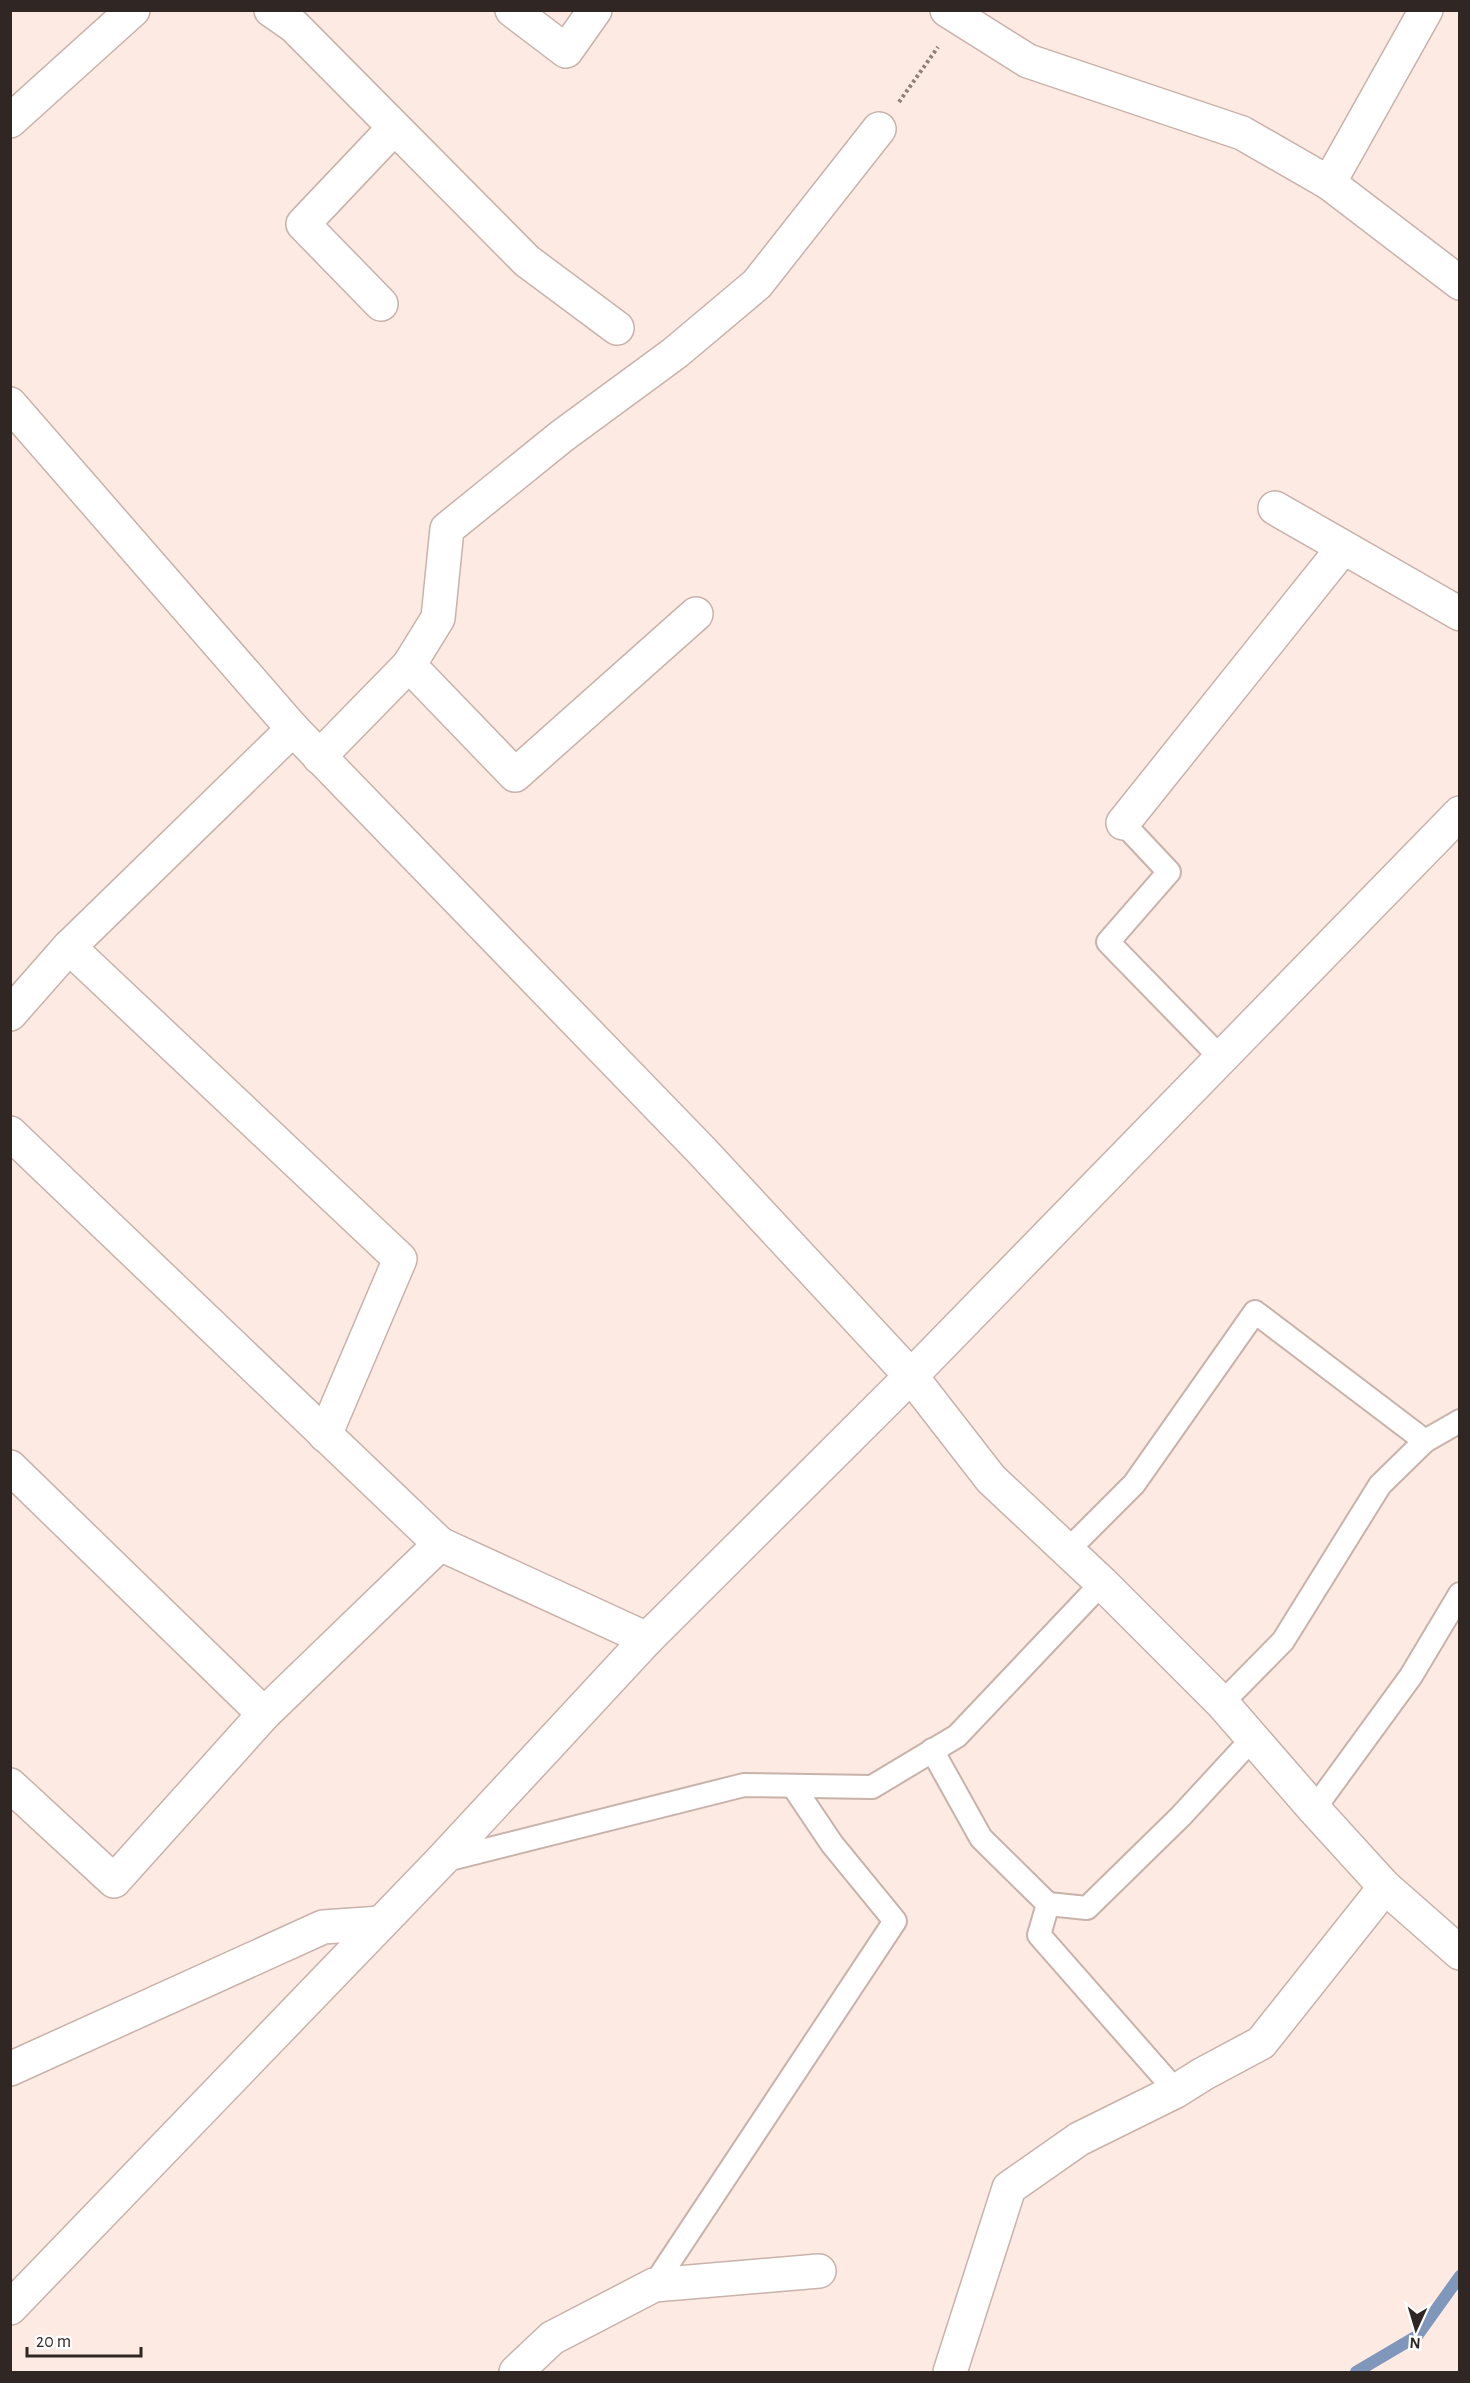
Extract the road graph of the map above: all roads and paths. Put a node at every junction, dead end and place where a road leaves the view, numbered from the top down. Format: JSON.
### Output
{"nodes":[{"id":1,"x":133,"y":10,"type":"edge"},
{"id":2,"x":271,"y":10,"type":"edge"},
{"id":3,"x":512,"y":10,"type":"edge"},
{"id":4,"x":595,"y":10,"type":"edge"},
{"id":5,"x":1426,"y":10,"type":"edge"},
{"id":6,"x":953,"y":14,"type":"edge"},
{"id":7,"x":10,"y":121,"type":"edge"},
{"id":8,"x":394,"y":128,"type":"junction"},
{"id":9,"x":879,"y":129,"type":"joint"},
{"id":10,"x":1329,"y":183,"type":"junction"},
{"id":11,"x":1460,"y":283,"type":"edge"},
{"id":12,"x":381,"y":304,"type":"dead end"},
{"id":13,"x":617,"y":328,"type":"dead end"},
{"id":14,"x":10,"y":404,"type":"edge"},
{"id":15,"x":1275,"y":508,"type":"dead end"},
{"id":16,"x":1343,"y":548,"type":"junction"},
{"id":17,"x":696,"y":614,"type":"dead end"},
{"id":18,"x":1460,"y":614,"type":"edge"},
{"id":19,"x":409,"y":665,"type":"junction"},
{"id":20,"x":292,"y":729,"type":"junction"},
{"id":21,"x":320,"y":757,"type":"junction"},
{"id":22,"x":1460,"y":813,"type":"edge"},
{"id":23,"x":1123,"y":823,"type":"joint"},
{"id":24,"x":69,"y":947,"type":"junction"},
{"id":25,"x":10,"y":1014,"type":"edge"},
{"id":26,"x":1221,"y":1058,"type":"junction"},
{"id":27,"x":10,"y":1133,"type":"edge"},
{"id":28,"x":911,"y":1376,"type":"junction"},
{"id":29,"x":1460,"y":1421,"type":"edge"},
{"id":30,"x":325,"y":1435,"type":"junction"},
{"id":31,"x":1425,"y":1441,"type":"junction"},
{"id":32,"x":10,"y":1467,"type":"edge"},
{"id":33,"x":440,"y":1544,"type":"junction"},
{"id":34,"x":1067,"y":1551,"type":"junction"},
{"id":35,"x":1102,"y":1583,"type":"junction"},
{"id":36,"x":1460,"y":1594,"type":"edge"},
{"id":37,"x":647,"y":1639,"type":"junction"},
{"id":38,"x":1222,"y":1703,"type":"junction"},
{"id":39,"x":264,"y":1714,"type":"junction"},
{"id":40,"x":1253,"y":1738,"type":"junction"},
{"id":41,"x":932,"y":1750,"type":"junction"},
{"id":42,"x":10,"y":1785,"type":"edge"},
{"id":43,"x":793,"y":1786,"type":"junction"},
{"id":44,"x":1314,"y":1809,"type":"junction"},
{"id":45,"x":441,"y":1862,"type":"junction"},
{"id":46,"x":1385,"y":1887,"type":"junction"},
{"id":47,"x":1048,"y":1904,"type":"junction"},
{"id":48,"x":381,"y":1923,"type":"junction"},
{"id":49,"x":1460,"y":1953,"type":"edge"},
{"id":50,"x":10,"y":2069,"type":"edge"},
{"id":51,"x":1176,"y":2091,"type":"junction"},
{"id":52,"x":819,"y":2271,"type":"dead end"},
{"id":53,"x":654,"y":2285,"type":"junction"},
{"id":54,"x":10,"y":2308,"type":"edge"},
{"id":55,"x":516,"y":2373,"type":"edge"},
{"id":56,"x":950,"y":2373,"type":"edge"}],
"edges":[{"from":1,"to":7,"type":"street"},
{"from":2,"to":8,"type":"street"},
{"from":3,"to":4,"type":"street"},
{"from":5,"to":10,"type":"street"},
{"from":6,"to":9,"type":"path"},
{"from":6,"to":10,"type":"street"},
{"from":8,"to":12,"type":"street"},
{"from":8,"to":13,"type":"street"},
{"from":9,"to":19,"type":"street"},
{"from":10,"to":11,"type":"street"},
{"from":14,"to":20,"type":"street"},
{"from":15,"to":16,"type":"street"},
{"from":16,"to":18,"type":"street"},
{"from":16,"to":23,"type":"street"},
{"from":17,"to":19,"type":"street"},
{"from":19,"to":21,"type":"street"},
{"from":20,"to":21,"type":"street"},
{"from":20,"to":24,"type":"street"},
{"from":21,"to":28,"type":"street"},
{"from":22,"to":26,"type":"street"},
{"from":23,"to":26,"type":"lane"},
{"from":24,"to":25,"type":"street"},
{"from":24,"to":30,"type":"street"},
{"from":26,"to":28,"type":"street"},
{"from":27,"to":30,"type":"street"},
{"from":28,"to":34,"type":"street"},
{"from":28,"to":37,"type":"street"},
{"from":29,"to":31,"type":"lane"},
{"from":30,"to":33,"type":"street"},
{"from":31,"to":34,"type":"lane"},
{"from":31,"to":38,"type":"lane"},
{"from":32,"to":39,"type":"street"},
{"from":33,"to":37,"type":"street"},
{"from":33,"to":39,"type":"street"},
{"from":34,"to":35,"type":"street"},
{"from":35,"to":38,"type":"street"},
{"from":35,"to":41,"type":"lane"},
{"from":36,"to":44,"type":"lane"},
{"from":37,"to":45,"type":"street"},
{"from":38,"to":40,"type":"street"},
{"from":39,"to":42,"type":"street"},
{"from":40,"to":44,"type":"street"},
{"from":40,"to":47,"type":"lane"},
{"from":41,"to":43,"type":"lane"},
{"from":41,"to":47,"type":"lane"},
{"from":43,"to":45,"type":"lane"},
{"from":43,"to":53,"type":"lane"},
{"from":44,"to":46,"type":"street"},
{"from":45,"to":48,"type":"street"},
{"from":46,"to":49,"type":"street"},
{"from":46,"to":51,"type":"street"},
{"from":47,"to":51,"type":"lane"},
{"from":48,"to":50,"type":"street"},
{"from":48,"to":54,"type":"street"},
{"from":51,"to":56,"type":"street"},
{"from":52,"to":53,"type":"street"},
{"from":53,"to":55,"type":"street"}]}
